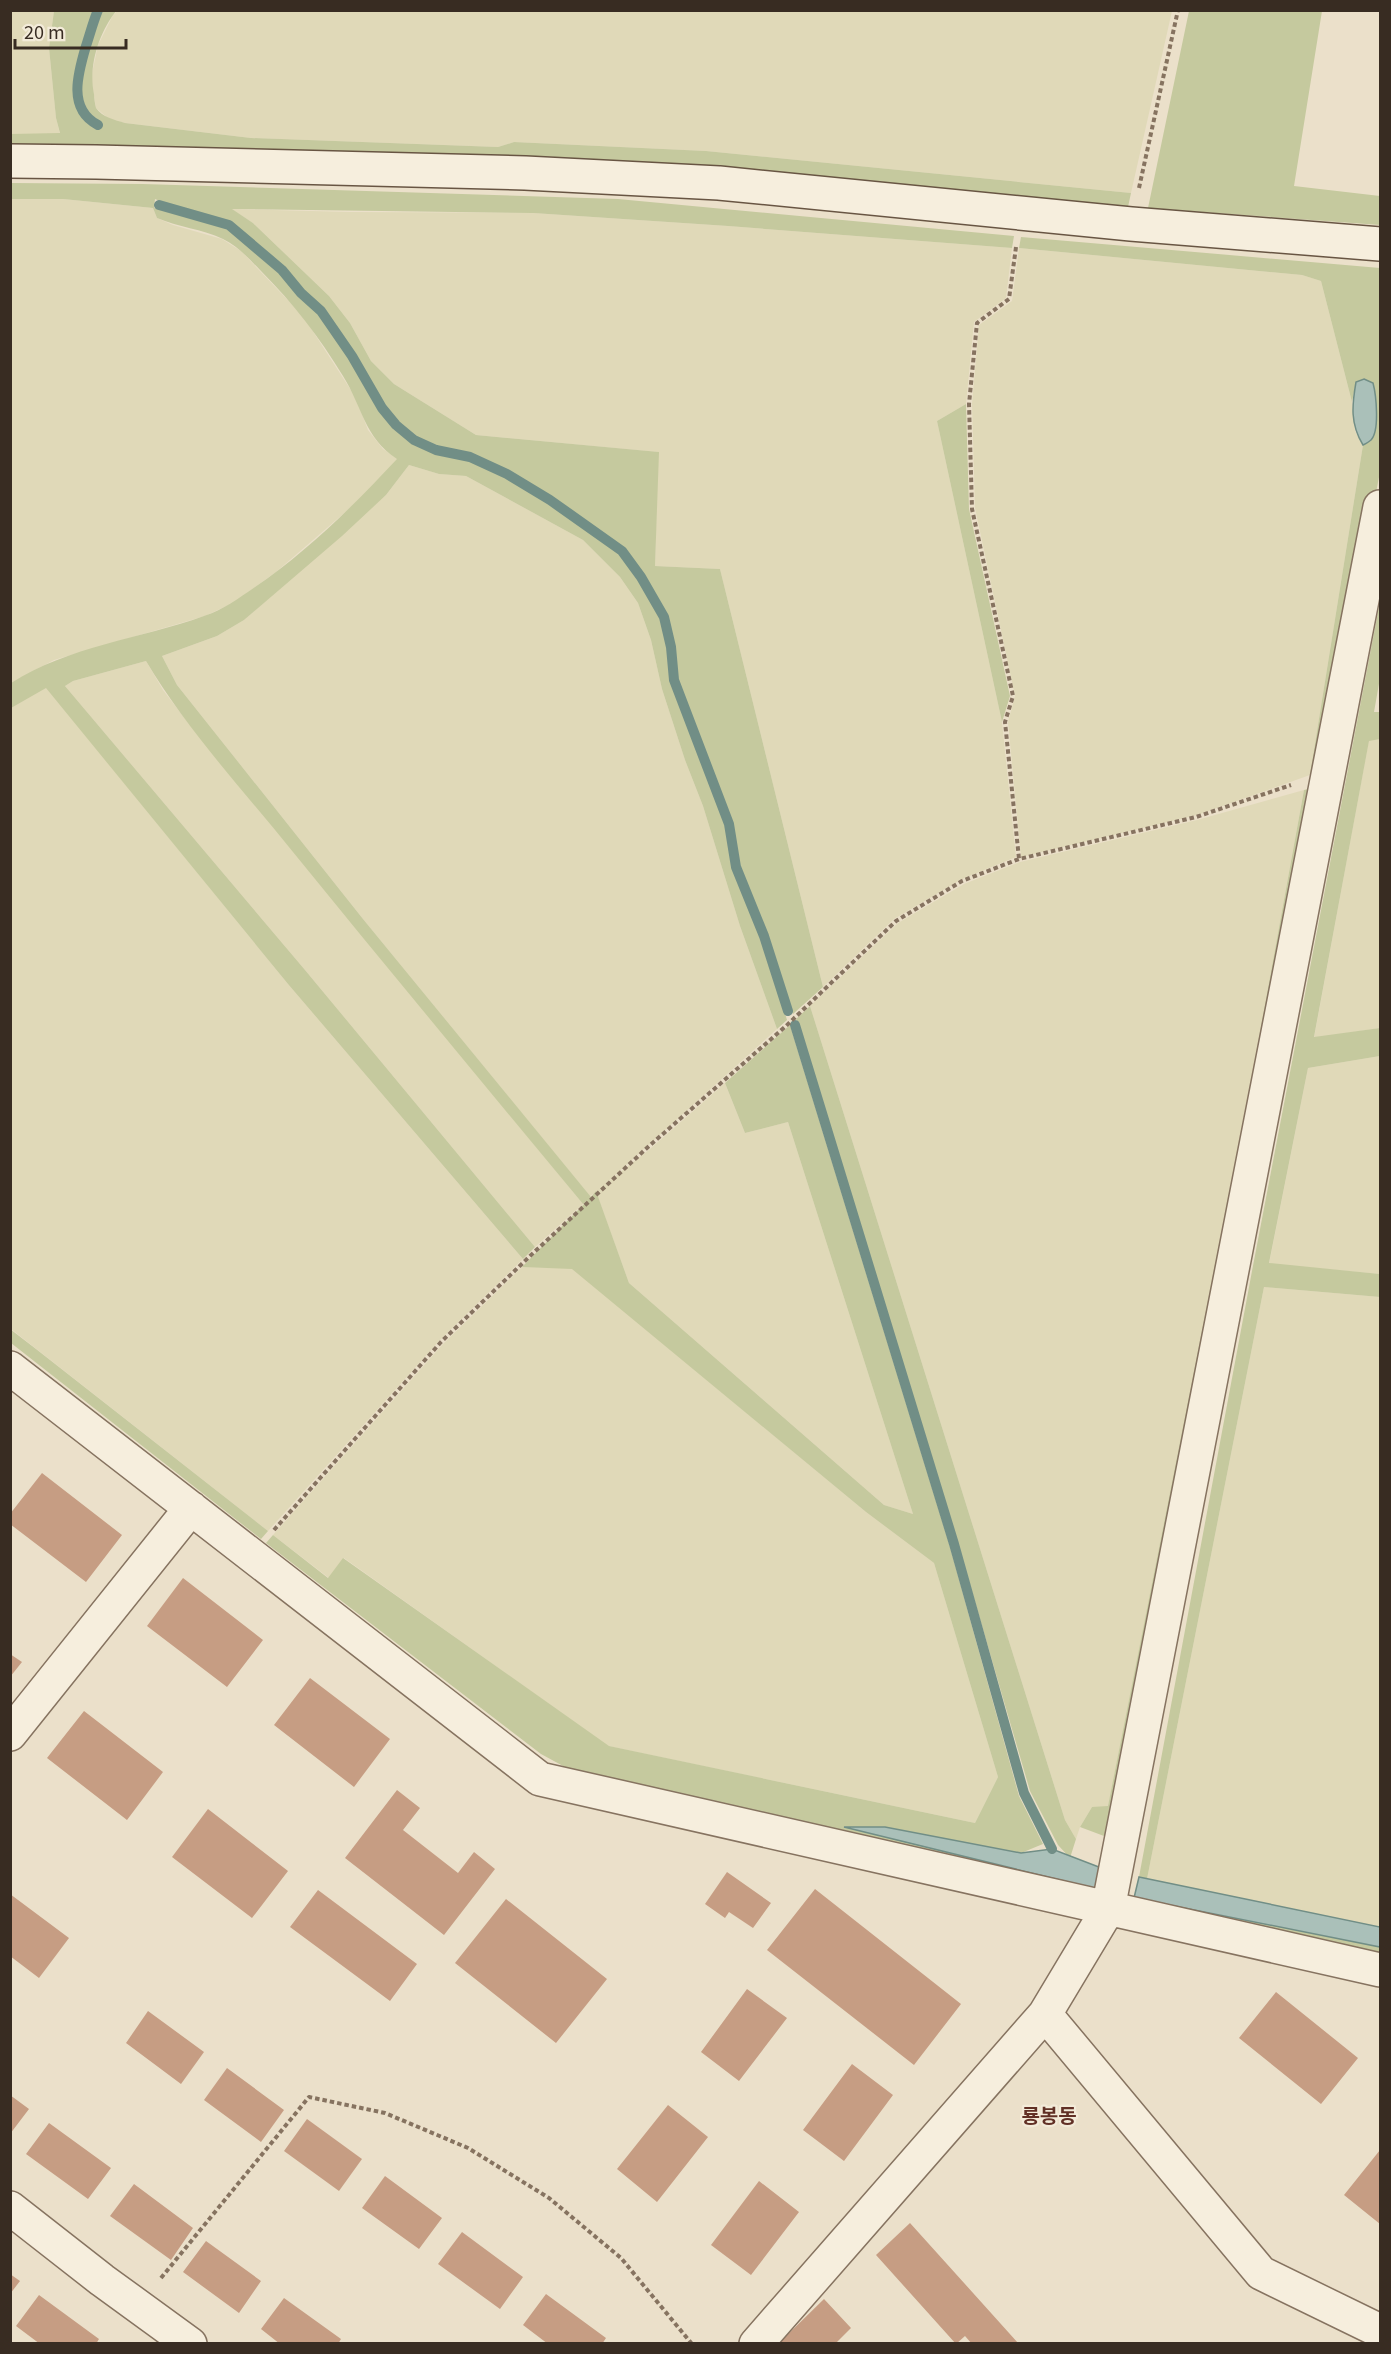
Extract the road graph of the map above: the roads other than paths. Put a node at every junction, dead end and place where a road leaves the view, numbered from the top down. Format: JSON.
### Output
{"nodes":[{"id":1,"x":10,"y":161,"type":"edge"},
{"id":2,"x":1380,"y":244,"type":"edge"},
{"id":3,"x":1380,"y":507,"type":"edge"},
{"id":4,"x":10,"y":1368,"type":"edge"},
{"id":5,"x":191,"y":1508,"type":"junction"},
{"id":6,"x":10,"y":1734,"type":"edge"},
{"id":7,"x":1108,"y":1909,"type":"junction"},
{"id":8,"x":1380,"y":1970,"type":"edge"},
{"id":9,"x":1046,"y":2014,"type":"junction"},
{"id":10,"x":10,"y":2208,"type":"edge"},
{"id":11,"x":1380,"y":2331,"type":"edge"},
{"id":12,"x":190,"y":2343,"type":"edge"},
{"id":13,"x":756,"y":2343,"type":"edge"}],
"edges":[{"from":1,"to":2,"type":"street"},
{"from":3,"to":7,"type":"street"},
{"from":4,"to":5,"type":"street"},
{"from":5,"to":6,"type":"street"},
{"from":5,"to":7,"type":"street"},
{"from":7,"to":8,"type":"street"},
{"from":7,"to":9,"type":"street"},
{"from":9,"to":11,"type":"street"},
{"from":9,"to":13,"type":"street"},
{"from":10,"to":12,"type":"street"}]}
